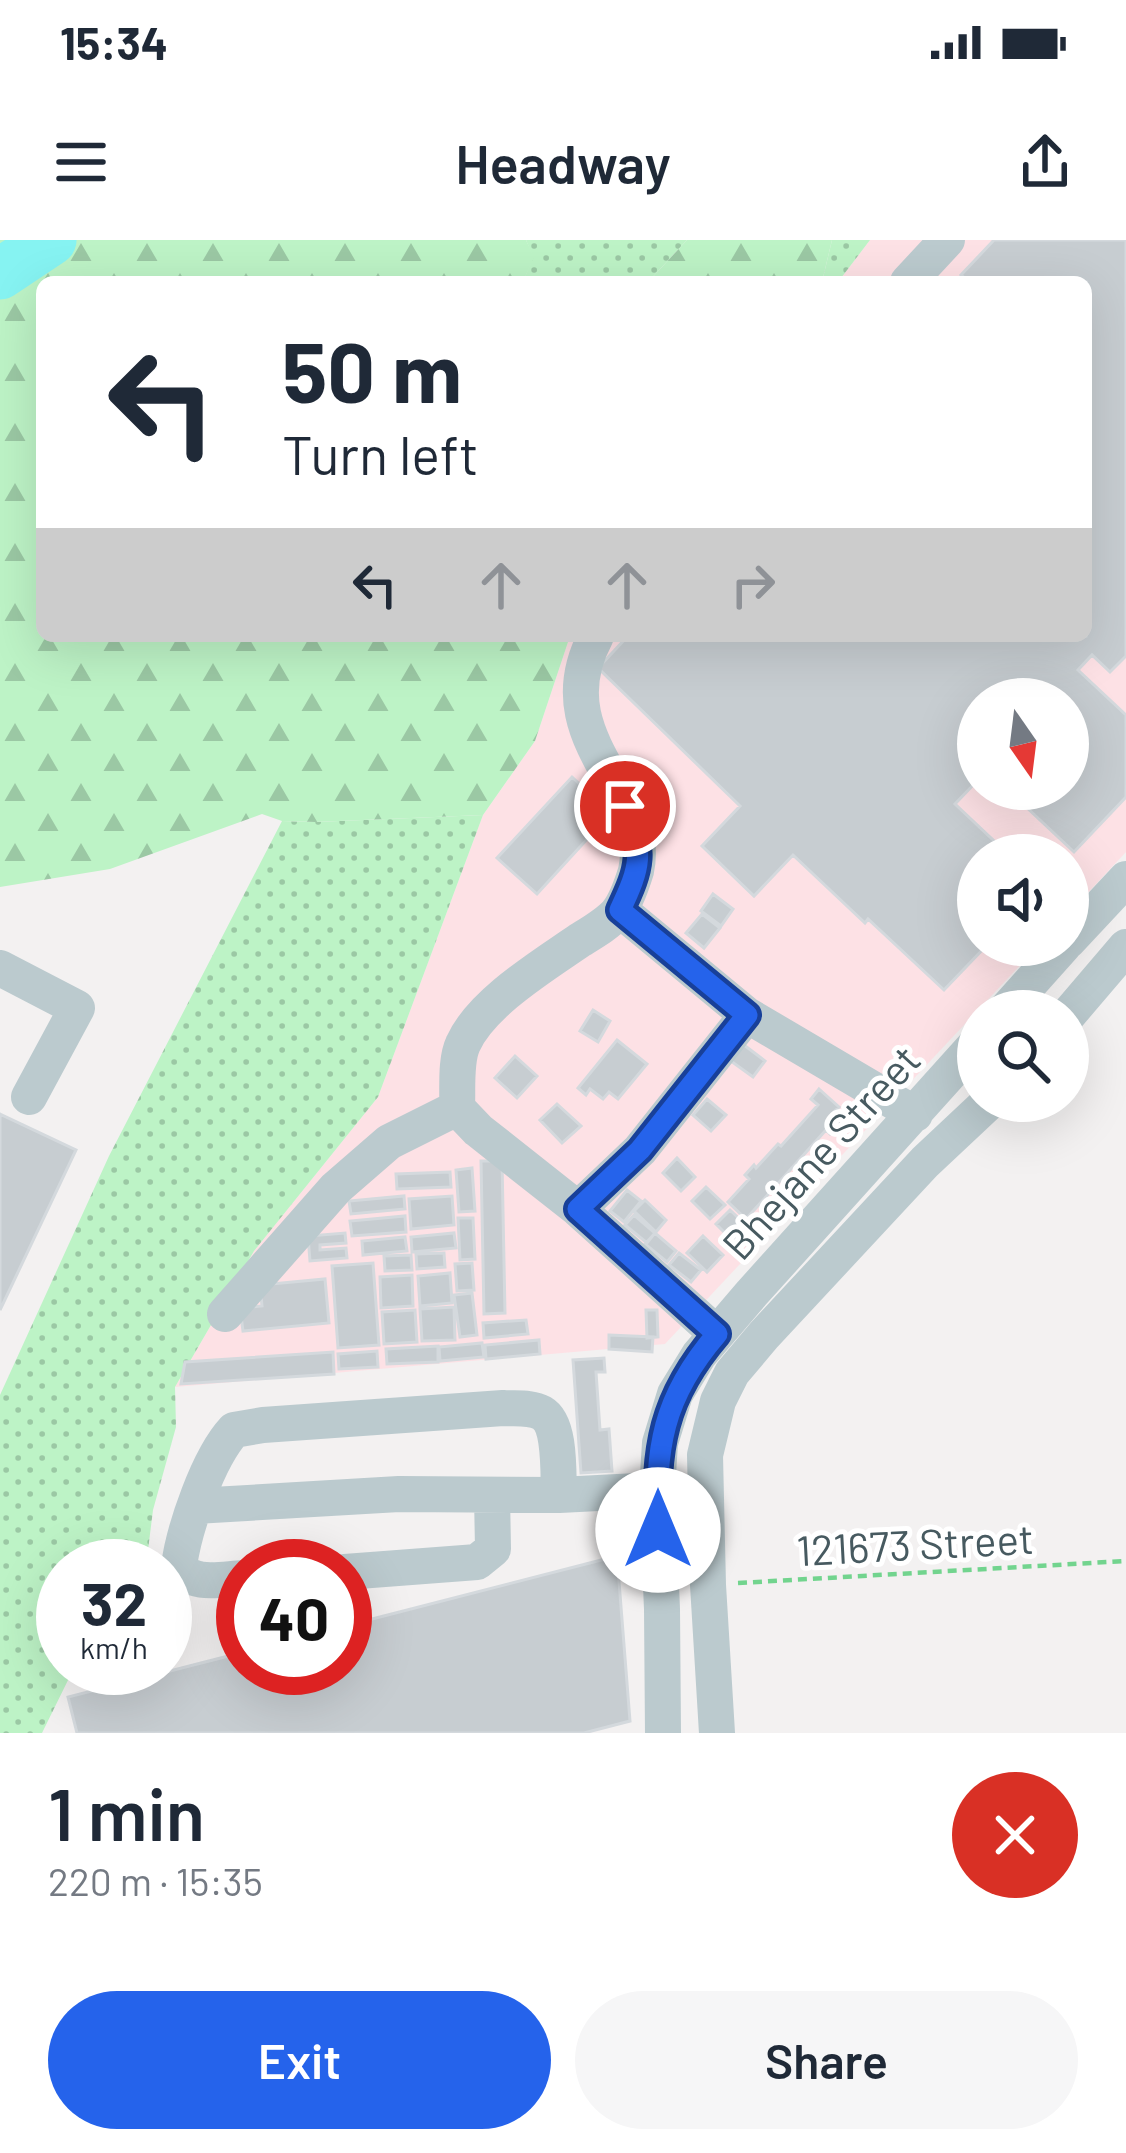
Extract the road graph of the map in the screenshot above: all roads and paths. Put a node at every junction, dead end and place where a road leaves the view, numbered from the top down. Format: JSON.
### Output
{"nodes":[{"id":1,"x":947,"y":240,"type":"edge"},
{"id":2,"x":914,"y":276,"type":"edge"},
{"id":3,"x":594,"y":642,"type":"edge"},
{"id":4,"x":1126,"y":879,"type":"edge"},
{"id":5,"x":620,"y":910,"type":"junction"},
{"id":6,"x":1089,"y":918,"type":"edge"},
{"id":7,"x":1126,"y":946,"type":"edge"},
{"id":8,"x":1045,"y":966,"type":"edge"},
{"id":9,"x":0,"y":968,"type":"edge"},
{"id":10,"x":1023,"y":990,"type":"edge"},
{"id":11,"x":1089,"y":990,"type":"edge"},
{"id":12,"x":747,"y":1015,"type":"junction"},
{"id":13,"x":957,"y":1066,"type":"edge"},
{"id":14,"x":29,"y":1097,"type":"dead end"},
{"id":15,"x":457,"y":1108,"type":"junction"},
{"id":16,"x":915,"y":1114,"type":"junction"},
{"id":17,"x":968,"y":1122,"type":"edge"},
{"id":18,"x":578,"y":1209,"type":"junction"},
{"id":19,"x":225,"y":1314,"type":"dead end"},
{"id":20,"x":717,"y":1334,"type":"junction"},
{"id":21,"x":657,"y":1490,"type":"junction"},
{"id":22,"x":493,"y":1495,"type":"junction"},
{"id":23,"x":560,"y":1495,"type":"junction"},
{"id":24,"x":195,"y":1506,"type":"junction"},
{"id":25,"x":1126,"y":1561,"type":"edge"},
{"id":26,"x":372,"y":1570,"type":"edge"},
{"id":27,"x":216,"y":1579,"type":"edge"},
{"id":28,"x":708,"y":1585,"type":"junction"},
{"id":29,"x":663,"y":1733,"type":"edge"},
{"id":30,"x":717,"y":1733,"type":"edge"}],
"edges":[{"from":1,"to":2,"type":"street"},
{"from":3,"to":5,"type":"street"},
{"from":4,"to":6,"type":"street"},
{"from":5,"to":12,"type":"street"},
{"from":5,"to":15,"type":"street"},
{"from":7,"to":11,"type":"street"},
{"from":8,"to":10,"type":"street"},
{"from":9,"to":14,"type":"street"},
{"from":12,"to":16,"type":"street"},
{"from":12,"to":18,"type":"street"},
{"from":13,"to":16,"type":"street","name":"Bhejane Street"},
{"from":15,"to":18,"type":"street"},
{"from":15,"to":19,"type":"street"},
{"from":16,"to":20,"type":"street","name":"Bhejane Street"},
{"from":17,"to":28,"type":"street","name":"Bhejane Street"},
{"from":18,"to":20,"type":"street"},
{"from":20,"to":21,"type":"street","name":"Bhejane Street"},
{"from":21,"to":23,"type":"street"},
{"from":21,"to":29,"type":"street","name":"Bhejane Street"},
{"from":22,"to":23,"type":"street"},
{"from":22,"to":24,"type":"street"},
{"from":22,"to":26,"type":"street"},
{"from":23,"to":24,"type":"street"},
{"from":24,"to":27,"type":"street"},
{"from":25,"to":28,"type":"path","name":"121673 Street"},
{"from":28,"to":30,"type":"street","name":"Bhejane Street"}]}
